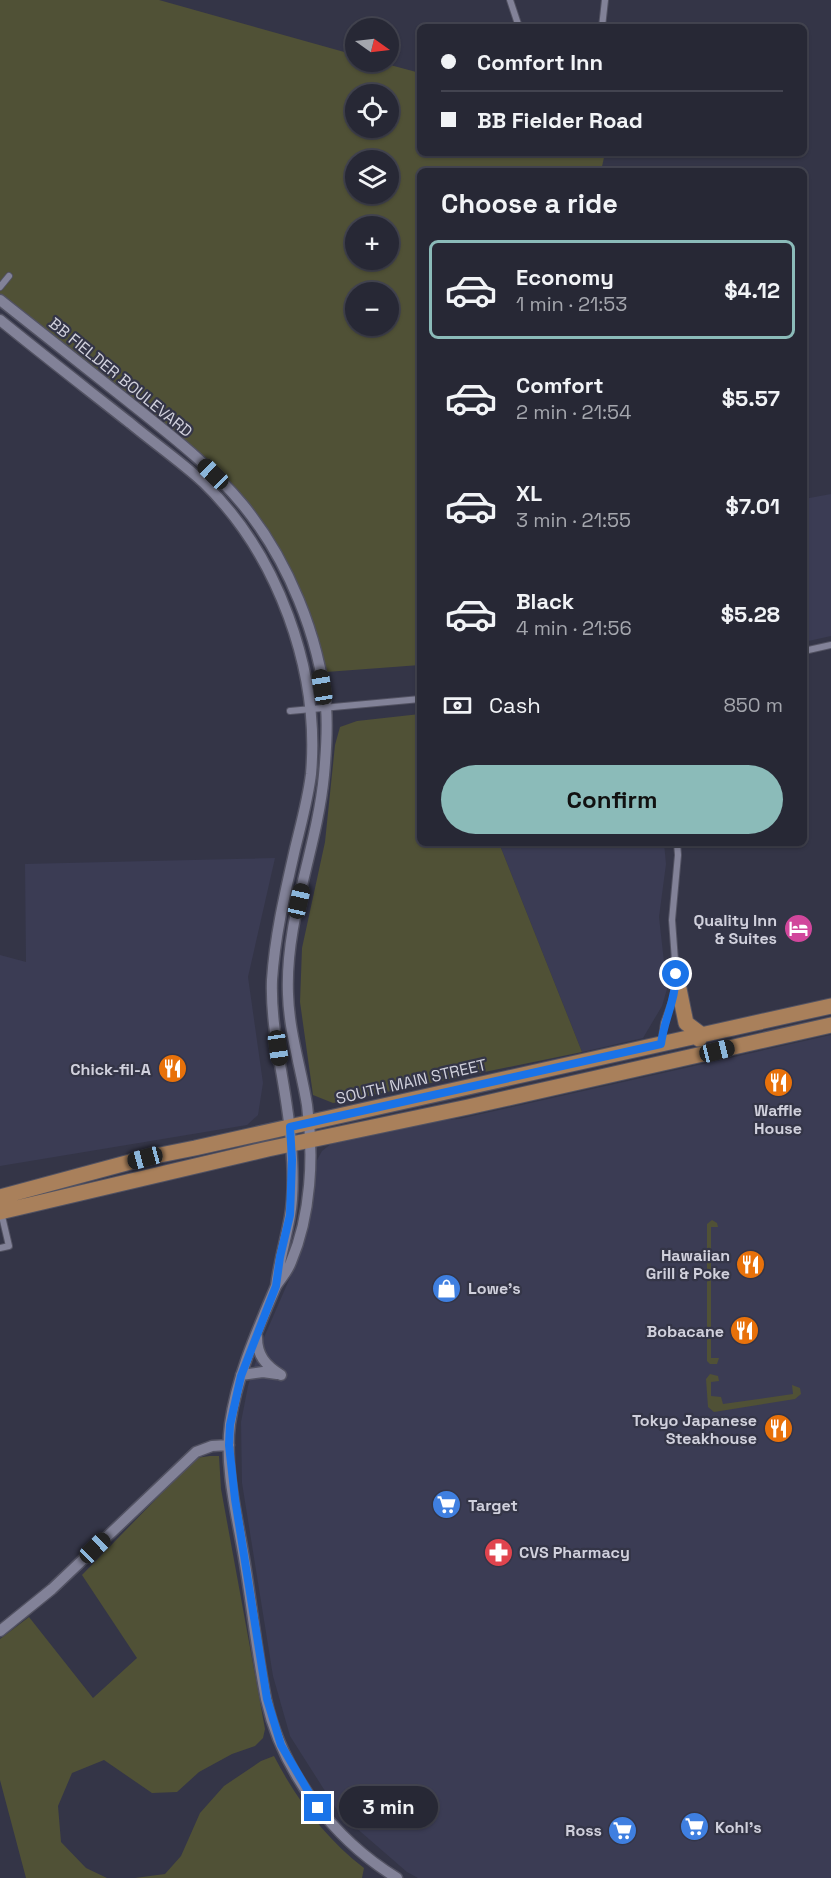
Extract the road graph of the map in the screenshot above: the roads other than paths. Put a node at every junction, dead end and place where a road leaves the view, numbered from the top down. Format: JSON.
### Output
{"nodes":[{"id":1,"x":510,"y":0,"type":"edge"},
{"id":2,"x":605,"y":0,"type":"edge"},
{"id":3,"x":518,"y":24,"type":"edge"},
{"id":4,"x":602,"y":24,"type":"edge"},
{"id":5,"x":9,"y":276,"type":"dead end"},
{"id":6,"x":0,"y":286,"type":"edge"},
{"id":7,"x":0,"y":300,"type":"edge"},
{"id":8,"x":0,"y":320,"type":"edge"},
{"id":9,"x":831,"y":645,"type":"edge"},
{"id":10,"x":807,"y":650,"type":"edge"},
{"id":11,"x":417,"y":699,"type":"edge"},
{"id":12,"x":311,"y":708,"type":"junction"},
{"id":13,"x":326,"y":708,"type":"junction"},
{"id":14,"x":290,"y":711,"type":"dead end"},
{"id":15,"x":677,"y":846,"type":"edge"},
{"id":16,"x":676,"y":974,"type":"junction"},
{"id":17,"x":831,"y":1006,"type":"edge"},
{"id":18,"x":831,"y":1025,"type":"edge"},
{"id":19,"x":702,"y":1035,"type":"junction"},
{"id":20,"x":661,"y":1044,"type":"junction"},
{"id":21,"x":671,"y":1062,"type":"junction"},
{"id":22,"x":629,"y":1071,"type":"junction"},
{"id":23,"x":308,"y":1123,"type":"junction"},
{"id":24,"x":290,"y":1127,"type":"junction"},
{"id":25,"x":309,"y":1141,"type":"junction"},
{"id":26,"x":291,"y":1145,"type":"junction"},
{"id":27,"x":0,"y":1207,"type":"edge"},
{"id":28,"x":0,"y":1248,"type":"edge"},
{"id":29,"x":276,"y":1286,"type":"junction"},
{"id":30,"x":259,"y":1327,"type":"junction"},
{"id":31,"x":241,"y":1376,"type":"junction"},
{"id":32,"x":229,"y":1445,"type":"junction"},
{"id":33,"x":0,"y":1631,"type":"edge"},
{"id":34,"x":397,"y":1878,"type":"edge"}],
"edges":[{"from":1,"to":3,"type":"street"},
{"from":2,"to":4,"type":"street"},
{"from":5,"to":6,"type":"street"},
{"from":7,"to":13,"type":"street","name":"BB FIELDER BOULEVARD"},
{"from":8,"to":12,"type":"street","name":"BB FIELDER BOULEVARD"},
{"from":9,"to":10,"type":"street"},
{"from":11,"to":13,"type":"street"},
{"from":12,"to":13,"type":"street"},
{"from":12,"to":14,"type":"street"},
{"from":12,"to":24,"type":"street","name":"BB FIELDER BOULEVARD"},
{"from":13,"to":23,"type":"street","name":"BB FIELDER BOULEVARD"},
{"from":15,"to":16,"type":"street"},
{"from":16,"to":19,"type":"main road"},
{"from":16,"to":20,"type":"street"},
{"from":17,"to":19,"type":"main road","name":"SOUTH MAIN STREET"},
{"from":18,"to":21,"type":"main road"},
{"from":19,"to":20,"type":"main road","name":"SOUTH MAIN STREET"},
{"from":19,"to":21,"type":"main road"},
{"from":20,"to":22,"type":"main road"},
{"from":20,"to":23,"type":"main road","name":"SOUTH MAIN STREET"},
{"from":21,"to":22,"type":"main road"},
{"from":22,"to":25,"type":"main road"},
{"from":23,"to":24,"type":"main road","name":"SOUTH MAIN STREET"},
{"from":23,"to":25,"type":"street","name":"BB FIELDER BOULEVARD"},
{"from":24,"to":26,"type":"street","name":"BB FIELDER BOULEVARD"},
{"from":24,"to":27,"type":"main road","name":"SOUTH MAIN STREET"},
{"from":25,"to":26,"type":"main road"},
{"from":25,"to":29,"type":"street","name":"BB FIELDER BOULEVARD"},
{"from":26,"to":27,"type":"main road"},
{"from":26,"to":29,"type":"street","name":"BB FIELDER BOULEVARD"},
{"from":27,"to":28,"type":"street"},
{"from":29,"to":30,"type":"street"},
{"from":30,"to":31,"type":"street"},
{"from":30,"to":31,"type":"street"},
{"from":31,"to":32,"type":"street"},
{"from":32,"to":33,"type":"street"},
{"from":32,"to":34,"type":"street"}]}
